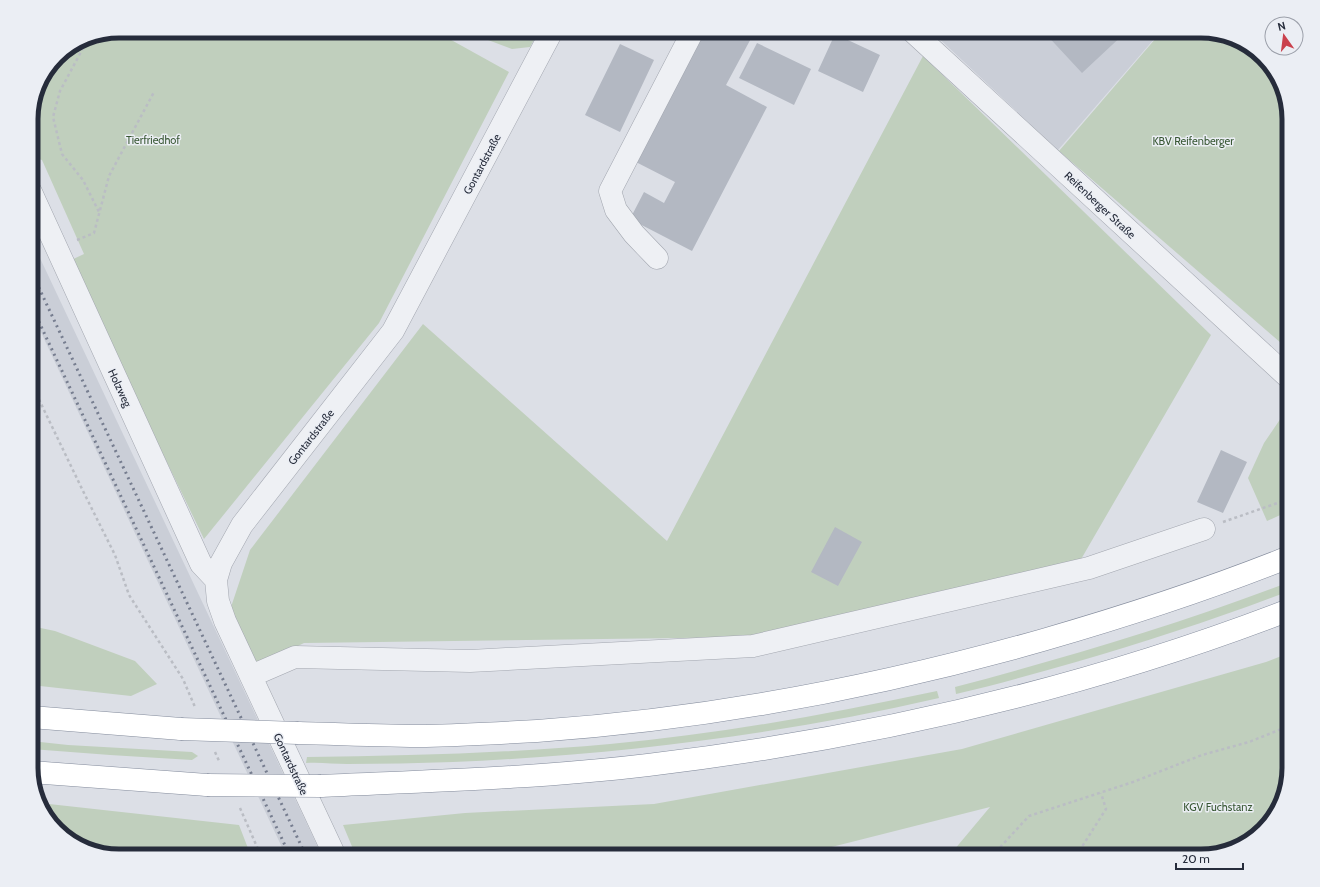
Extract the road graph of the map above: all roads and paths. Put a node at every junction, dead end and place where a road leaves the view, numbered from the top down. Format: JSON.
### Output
{"nodes":[{"id":1,"x":548,"y":38,"type":"edge"},
{"id":2,"x":689,"y":38,"type":"edge"},
{"id":3,"x":920,"y":38,"type":"edge"},
{"id":4,"x":84,"y":45,"type":"edge"},
{"id":5,"x":154,"y":92,"type":"dead end"},
{"id":6,"x":38,"y":208,"type":"edge"},
{"id":7,"x":99,"y":212,"type":"junction"},
{"id":8,"x":55,"y":246,"type":"junction"},
{"id":9,"x":657,"y":258,"type":"dead end"},
{"id":10,"x":1282,"y":372,"type":"edge"},
{"id":11,"x":38,"y":398,"type":"edge"},
{"id":12,"x":1282,"y":501,"type":"edge"},
{"id":13,"x":1204,"y":529,"type":"joint"},
{"id":14,"x":1282,"y":560,"type":"edge"},
{"id":15,"x":216,"y":580,"type":"junction"},
{"id":16,"x":1282,"y":612,"type":"edge"},
{"id":17,"x":250,"y":676,"type":"junction"},
{"id":18,"x":195,"y":708,"type":"dead end"},
{"id":19,"x":38,"y":718,"type":"edge"},
{"id":20,"x":1282,"y":729,"type":"edge"},
{"id":21,"x":214,"y":750,"type":"dead end"},
{"id":22,"x":221,"y":764,"type":"dead end"},
{"id":23,"x":38,"y":773,"type":"edge"},
{"id":24,"x":1101,"y":793,"type":"junction"},
{"id":25,"x":240,"y":807,"type":"dead end"},
{"id":26,"x":258,"y":849,"type":"edge"},
{"id":27,"x":332,"y":849,"type":"edge"},
{"id":28,"x":998,"y":849,"type":"edge"},
{"id":29,"x":1080,"y":849,"type":"edge"}],
"edges":[{"from":1,"to":15,"type":"street","name":"Gontardstraße"},
{"from":2,"to":9,"type":"street"},
{"from":3,"to":10,"type":"street","name":"Reifenberger Straße"},
{"from":4,"to":7,"type":"path"},
{"from":5,"to":7,"type":"path"},
{"from":6,"to":8,"type":"street","name":"Holzweg"},
{"from":7,"to":8,"type":"path"},
{"from":8,"to":15,"type":"street","name":"Holzweg"},
{"from":11,"to":18,"type":"path"},
{"from":12,"to":13,"type":"path"},
{"from":13,"to":17,"type":"street"},
{"from":14,"to":19,"type":"highway","bridge":true},
{"from":15,"to":17,"type":"street","name":"Gontardstraße"},
{"from":16,"to":23,"type":"highway","bridge":true},
{"from":17,"to":27,"type":"street","name":"Gontardstraße"},
{"from":20,"to":24,"type":"path"},
{"from":21,"to":22,"type":"path"},
{"from":24,"to":28,"type":"path"},
{"from":24,"to":29,"type":"path"},
{"from":25,"to":26,"type":"path"}]}
